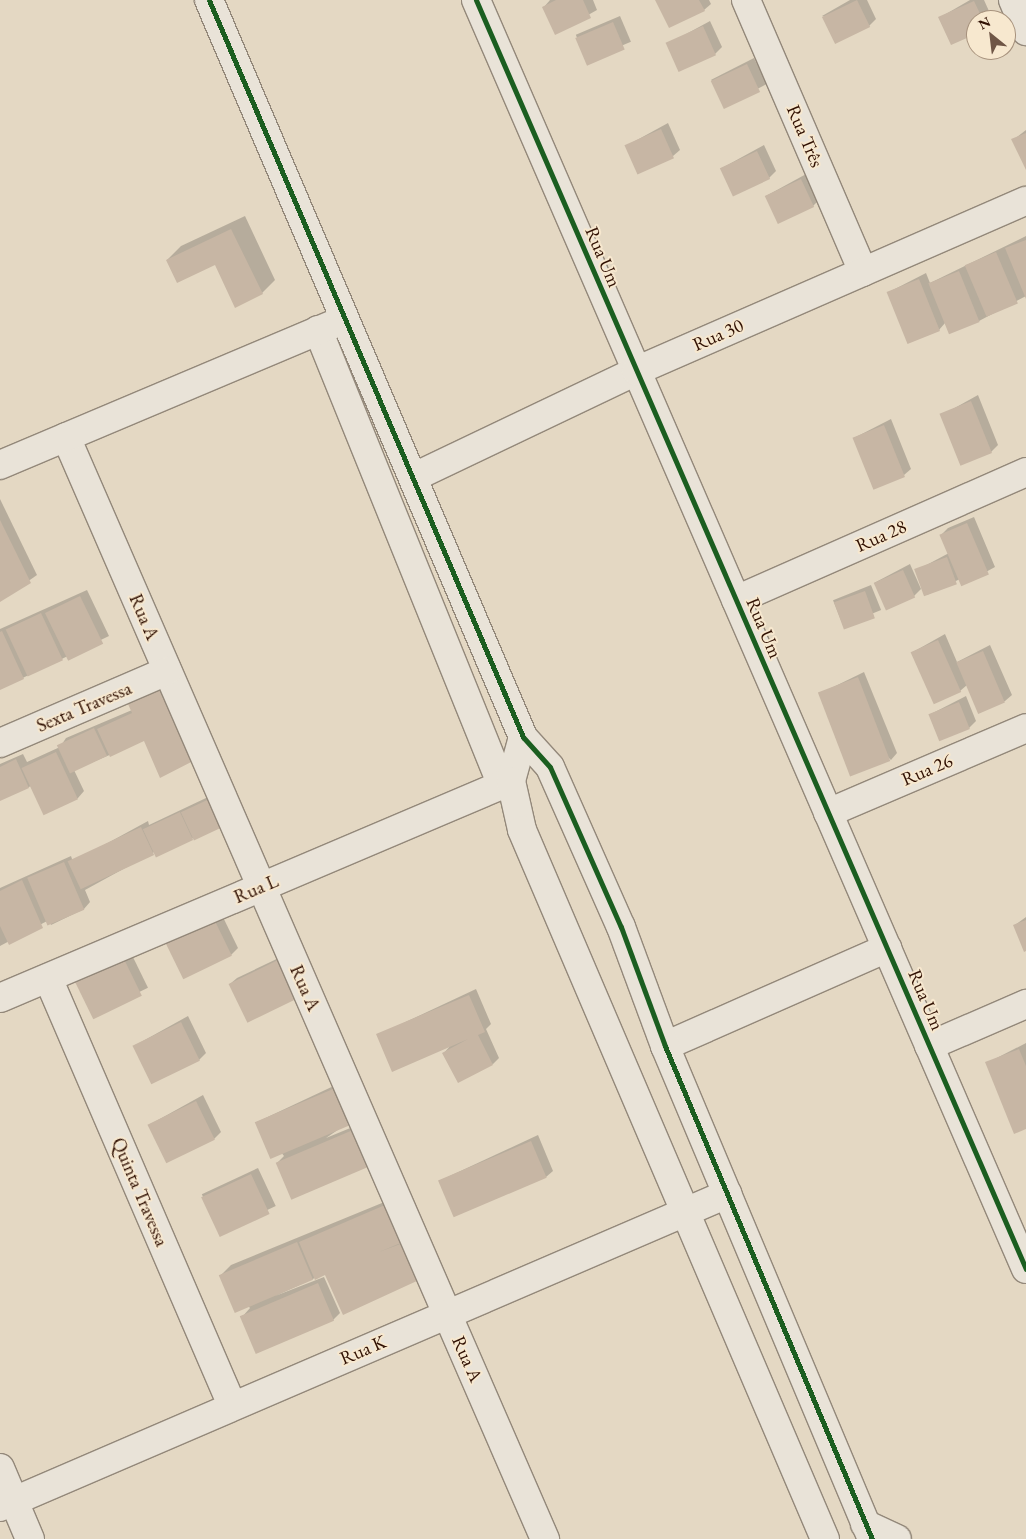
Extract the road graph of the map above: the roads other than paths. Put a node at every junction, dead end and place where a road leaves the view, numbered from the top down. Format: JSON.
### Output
{"nodes":[{"id":1,"x":209,"y":0,"type":"edge"},
{"id":2,"x":476,"y":0,"type":"edge"},
{"id":3,"x":746,"y":0,"type":"edge"},
{"id":4,"x":1013,"y":0,"type":"edge"},
{"id":5,"x":1026,"y":31,"type":"edge"},
{"id":6,"x":1026,"y":201,"type":"edge"},
{"id":7,"x":863,"y":272,"type":"junction"},
{"id":8,"x":347,"y":319,"type":"junction"},
{"id":9,"x":318,"y":330,"type":"junction"},
{"id":10,"x":636,"y":371,"type":"junction"},
{"id":11,"x":66,"y":437,"type":"junction"},
{"id":12,"x":0,"y":465,"type":"edge"},
{"id":13,"x":1026,"y":472,"type":"edge"},
{"id":14,"x":414,"y":477,"type":"junction"},
{"id":15,"x":736,"y":600,"type":"junction"},
{"id":16,"x":167,"y":671,"type":"junction"},
{"id":17,"x":1026,"y":728,"type":"edge"},
{"id":18,"x":523,"y":737,"type":"junction"},
{"id":19,"x":0,"y":743,"type":"edge"},
{"id":20,"x":506,"y":782,"type":"junction"},
{"id":21,"x":828,"y":813,"type":"junction"},
{"id":22,"x":261,"y":887,"type":"junction"},
{"id":23,"x":887,"y":948,"type":"junction"},
{"id":24,"x":48,"y":978,"type":"junction"},
{"id":25,"x":0,"y":998,"type":"edge"},
{"id":26,"x":1026,"y":1004,"type":"edge"},
{"id":27,"x":664,"y":1046,"type":"junction"},
{"id":28,"x":929,"y":1046,"type":"junction"},
{"id":29,"x":727,"y":1194,"type":"junction"},
{"id":30,"x":684,"y":1212,"type":"junction"},
{"id":31,"x":1026,"y":1269,"type":"edge"},
{"id":32,"x":447,"y":1314,"type":"junction"},
{"id":33,"x":232,"y":1406,"type":"junction"},
{"id":34,"x":0,"y":1468,"type":"edge"},
{"id":35,"x":7,"y":1504,"type":"edge"},
{"id":36,"x":868,"y":1532,"type":"edge"},
{"id":37,"x":30,"y":1539,"type":"edge"},
{"id":38,"x":545,"y":1539,"type":"edge"},
{"id":39,"x":826,"y":1539,"type":"edge"},
{"id":40,"x":896,"y":1539,"type":"edge"}],
"edges":[{"from":1,"to":8,"type":"street"},
{"from":2,"to":10,"type":"street","name":"Rua Um"},
{"from":3,"to":7,"type":"street","name":"Rua Três"},
{"from":4,"to":5,"type":"street"},
{"from":6,"to":7,"type":"street","name":"Rua 30"},
{"from":7,"to":10,"type":"street","name":"Rua 30"},
{"from":8,"to":9,"type":"street"},
{"from":8,"to":14,"type":"street"},
{"from":9,"to":11,"type":"street"},
{"from":9,"to":20,"type":"street"},
{"from":10,"to":14,"type":"street","name":"Rua 30"},
{"from":10,"to":15,"type":"street","name":"Rua Um"},
{"from":11,"to":12,"type":"street"},
{"from":11,"to":16,"type":"street","name":"Rua A"},
{"from":13,"to":15,"type":"street","name":"Rua 28"},
{"from":14,"to":18,"type":"street"},
{"from":15,"to":21,"type":"street","name":"Rua Um"},
{"from":16,"to":19,"type":"street","name":"Sexta Travessa"},
{"from":16,"to":22,"type":"street","name":"Rua A"},
{"from":17,"to":21,"type":"street","name":"Rua 26"},
{"from":18,"to":20,"type":"street"},
{"from":18,"to":27,"type":"street"},
{"from":20,"to":22,"type":"street","name":"Rua L"},
{"from":20,"to":30,"type":"street"},
{"from":21,"to":23,"type":"street","name":"Rua Um"},
{"from":22,"to":24,"type":"street","name":"Rua L"},
{"from":22,"to":32,"type":"street","name":"Rua A"},
{"from":23,"to":27,"type":"street"},
{"from":23,"to":28,"type":"street","name":"Rua Um"},
{"from":24,"to":25,"type":"street","name":"Rua L"},
{"from":24,"to":33,"type":"street","name":"Quinta Travessa"},
{"from":26,"to":28,"type":"street"},
{"from":27,"to":29,"type":"street"},
{"from":28,"to":31,"type":"street","name":"Rua Um"},
{"from":29,"to":30,"type":"street","name":"Rua K"},
{"from":29,"to":36,"type":"street"},
{"from":30,"to":32,"type":"street","name":"Rua K"},
{"from":30,"to":39,"type":"street"},
{"from":32,"to":33,"type":"street","name":"Rua K"},
{"from":32,"to":38,"type":"street","name":"Rua A"},
{"from":33,"to":35,"type":"street","name":"Rua K"},
{"from":34,"to":35,"type":"street"},
{"from":35,"to":37,"type":"street"},
{"from":36,"to":40,"type":"street"}]}
